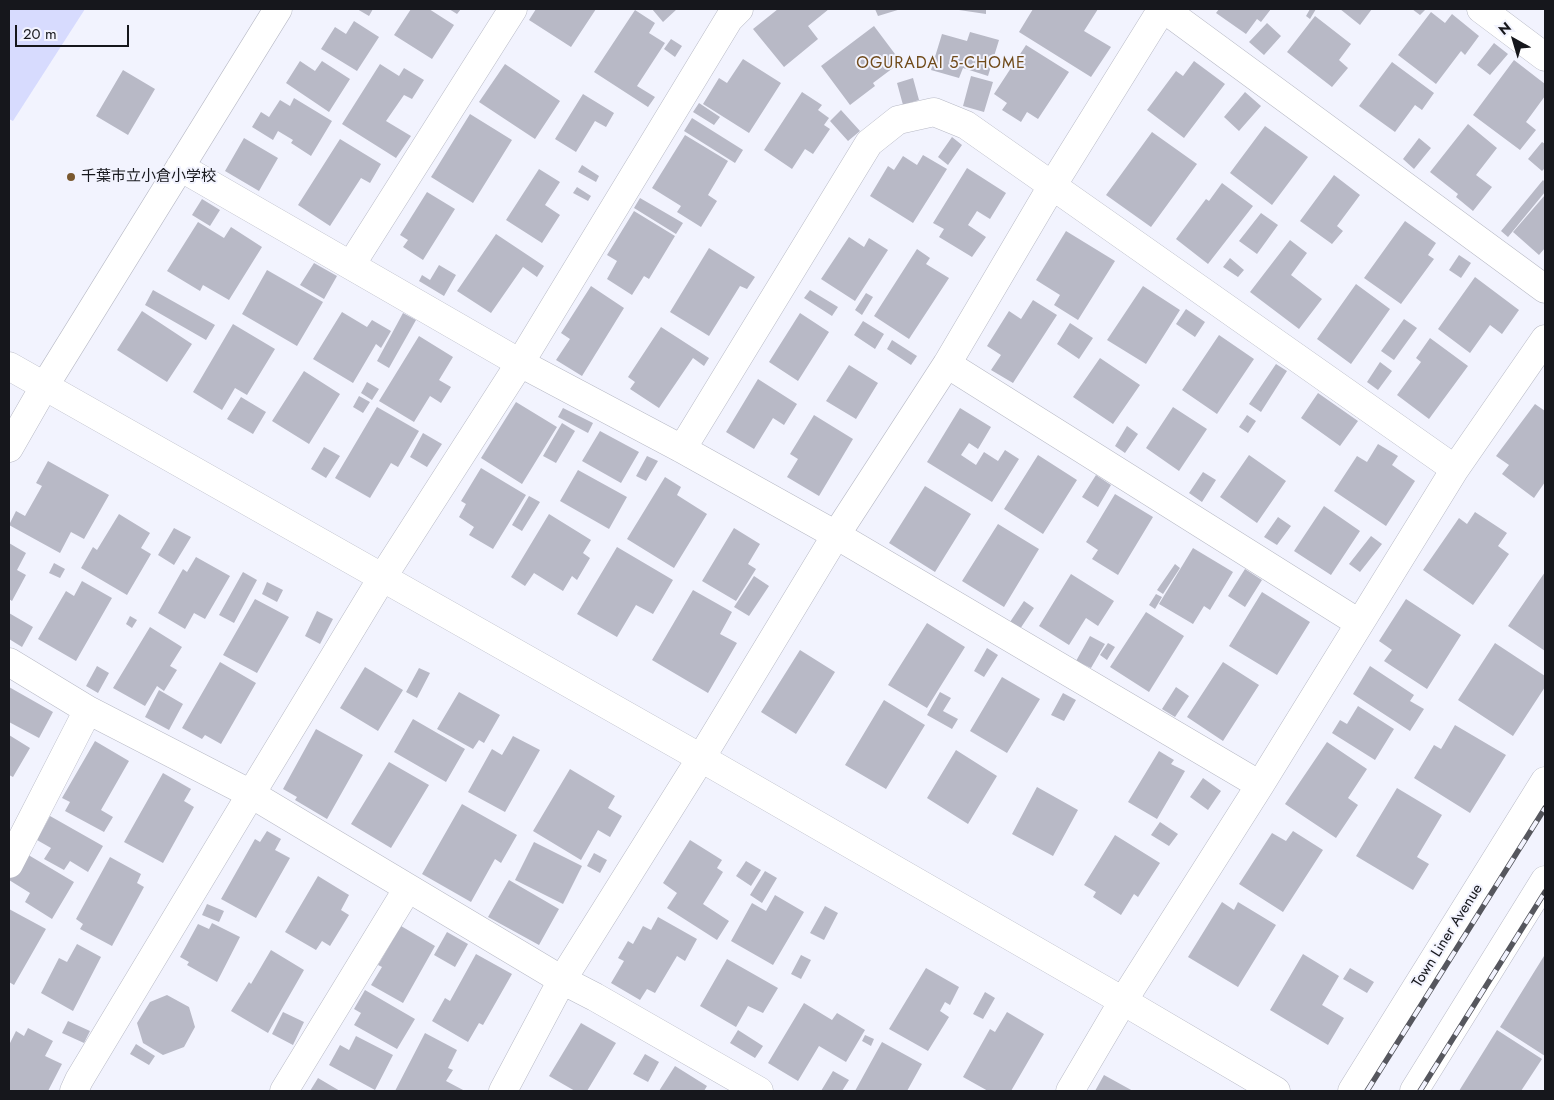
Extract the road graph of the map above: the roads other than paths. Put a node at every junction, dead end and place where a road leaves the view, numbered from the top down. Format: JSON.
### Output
{"nodes":[{"id":1,"x":278,"y":9,"type":"edge"},
{"id":2,"x":513,"y":9,"type":"edge"},
{"id":3,"x":739,"y":9,"type":"edge"},
{"id":4,"x":1163,"y":9,"type":"edge"},
{"id":5,"x":1481,"y":9,"type":"edge"},
{"id":6,"x":1545,"y":57,"type":"edge"},
{"id":7,"x":180,"y":167,"type":"junction"},
{"id":8,"x":1052,"y":186,"type":"junction"},
{"id":9,"x":351,"y":265,"type":"junction"},
{"id":10,"x":1545,"y":289,"type":"edge"},
{"id":11,"x":1545,"y":339,"type":"edge"},
{"id":12,"x":520,"y":363,"type":"junction"},
{"id":13,"x":947,"y":364,"type":"junction"},
{"id":14,"x":9,"y":366,"type":"edge"},
{"id":15,"x":44,"y":387,"type":"junction"},
{"id":16,"x":9,"y":448,"type":"edge"},
{"id":17,"x":682,"y":449,"type":"junction"},
{"id":18,"x":1455,"y":469,"type":"junction"},
{"id":19,"x":836,"y":535,"type":"junction"},
{"id":20,"x":382,"y":578,"type":"junction"},
{"id":21,"x":1359,"y":624,"type":"junction"},
{"id":22,"x":9,"y":662,"type":"edge"},
{"id":23,"x":88,"y":710,"type":"junction"},
{"id":24,"x":701,"y":758,"type":"junction"},
{"id":25,"x":1545,"y":781,"type":"edge"},
{"id":26,"x":1260,"y":786,"type":"junction"},
{"id":27,"x":251,"y":794,"type":"junction"},
{"id":28,"x":9,"y":864,"type":"edge"},
{"id":29,"x":1545,"y":880,"type":"edge"},
{"id":30,"x":408,"y":888,"type":"junction"},
{"id":31,"x":562,"y":980,"type":"junction"},
{"id":32,"x":1123,"y":1000,"type":"junction"},
{"id":33,"x":74,"y":1091,"type":"edge"},
{"id":34,"x":284,"y":1091,"type":"edge"},
{"id":35,"x":503,"y":1091,"type":"edge"},
{"id":36,"x":759,"y":1091,"type":"edge"},
{"id":37,"x":1070,"y":1091,"type":"edge"},
{"id":38,"x":1276,"y":1091,"type":"edge"},
{"id":39,"x":1352,"y":1091,"type":"edge"},
{"id":40,"x":1414,"y":1091,"type":"edge"}],
"edges":[{"from":1,"to":7,"type":"street"},
{"from":2,"to":9,"type":"street"},
{"from":3,"to":12,"type":"street"},
{"from":4,"to":8,"type":"street"},
{"from":4,"to":10,"type":"street"},
{"from":5,"to":6,"type":"street"},
{"from":7,"to":9,"type":"street"},
{"from":7,"to":15,"type":"street"},
{"from":8,"to":13,"type":"street"},
{"from":8,"to":17,"type":"street"},
{"from":8,"to":18,"type":"street"},
{"from":9,"to":12,"type":"street"},
{"from":11,"to":18,"type":"street"},
{"from":12,"to":17,"type":"street"},
{"from":12,"to":20,"type":"street"},
{"from":13,"to":19,"type":"street"},
{"from":13,"to":21,"type":"street"},
{"from":14,"to":15,"type":"street"},
{"from":15,"to":16,"type":"street"},
{"from":15,"to":20,"type":"street"},
{"from":17,"to":19,"type":"street"},
{"from":18,"to":21,"type":"street"},
{"from":19,"to":24,"type":"street"},
{"from":19,"to":26,"type":"street"},
{"from":20,"to":24,"type":"street"},
{"from":20,"to":27,"type":"street"},
{"from":21,"to":26,"type":"street"},
{"from":22,"to":23,"type":"street"},
{"from":23,"to":27,"type":"street"},
{"from":23,"to":28,"type":"street"},
{"from":24,"to":31,"type":"street"},
{"from":24,"to":32,"type":"street"},
{"from":25,"to":39,"type":"street","name":"Town Liner Avenue"},
{"from":26,"to":32,"type":"street"},
{"from":27,"to":30,"type":"street"},
{"from":27,"to":33,"type":"street"},
{"from":29,"to":40,"type":"street"},
{"from":30,"to":31,"type":"street"},
{"from":30,"to":34,"type":"street"},
{"from":31,"to":35,"type":"street"},
{"from":31,"to":36,"type":"street"},
{"from":32,"to":37,"type":"street"},
{"from":32,"to":38,"type":"street"}]}
